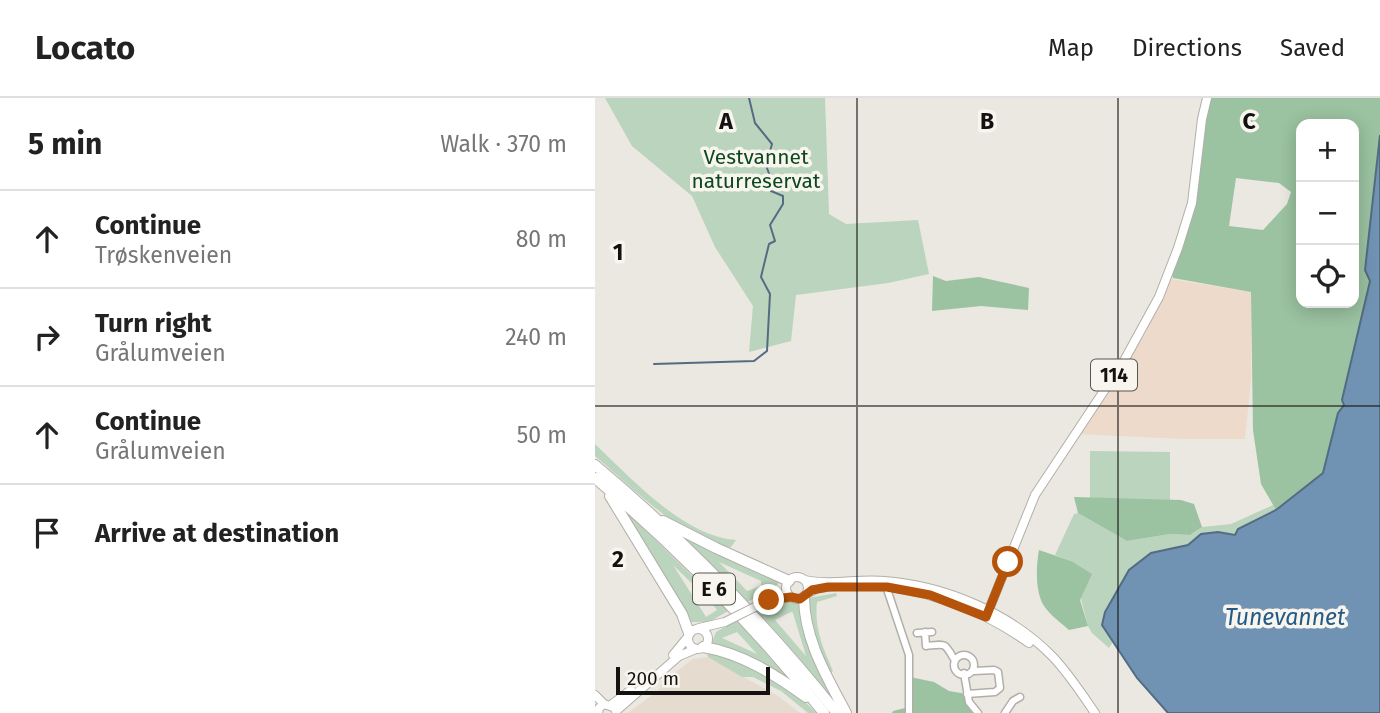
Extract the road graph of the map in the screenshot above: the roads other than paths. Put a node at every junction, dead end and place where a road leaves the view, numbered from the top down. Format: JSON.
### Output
{"nodes":[{"id":1,"x":1207,"y":98,"type":"edge"},
{"id":2,"x":595,"y":465,"type":"edge"},
{"id":3,"x":597,"y":480,"type":"edge"},
{"id":4,"x":649,"y":512,"type":"junction"},
{"id":5,"x":805,"y":580,"type":"junction"},
{"id":6,"x":884,"y":583,"type":"junction"},
{"id":7,"x":788,"y":584,"type":"junction"},
{"id":8,"x":806,"y":595,"type":"junction"},
{"id":9,"x":791,"y":597,"type":"junction"},
{"id":10,"x":769,"y":600,"type":"junction"},
{"id":11,"x":988,"y":614,"type":"junction"},
{"id":12,"x":719,"y":625,"type":"junction"},
{"id":13,"x":699,"y":628,"type":"junction"},
{"id":14,"x":925,"y":632,"type":"dead end"},
{"id":15,"x":688,"y":636,"type":"junction"},
{"id":16,"x":702,"y":645,"type":"junction"},
{"id":17,"x":954,"y":659,"type":"junction"},
{"id":18,"x":974,"y":671,"type":"junction"},
{"id":19,"x":964,"y":673,"type":"junction"},
{"id":20,"x":967,"y":694,"type":"junction"},
{"id":21,"x":595,"y":695,"type":"edge"},
{"id":22,"x":1020,"y":697,"type":"dead end"},
{"id":23,"x":605,"y":709,"type":"edge"},
{"id":24,"x":822,"y":710,"type":"edge"},
{"id":25,"x":837,"y":713,"type":"edge"},
{"id":26,"x":846,"y":713,"type":"edge"},
{"id":27,"x":909,"y":713,"type":"edge"},
{"id":28,"x":978,"y":713,"type":"edge"},
{"id":29,"x":1005,"y":713,"type":"edge"},
{"id":30,"x":1095,"y":713,"type":"edge"}],
"edges":[{"from":1,"to":11,"type":"main road","number":"114"},
{"from":2,"to":4,"type":"highway","number":"E 6"},
{"from":3,"to":15,"type":"highway","number":"E 6"},
{"from":3,"to":24,"type":"highway","number":"E 6"},
{"from":4,"to":7,"type":"highway","number":"E 6"},
{"from":4,"to":25,"type":"highway","number":"E 6"},
{"from":5,"to":6,"type":"main road"},
{"from":5,"to":7,"type":"main road"},
{"from":5,"to":8,"type":"main road"},
{"from":6,"to":8,"type":"main road"},
{"from":6,"to":11,"type":"main road"},
{"from":6,"to":27,"type":"street"},
{"from":7,"to":9,"type":"main road"},
{"from":7,"to":10,"type":"main road"},
{"from":8,"to":9,"type":"main road"},
{"from":8,"to":26,"type":"highway"},
{"from":9,"to":10,"type":"main road"},
{"from":10,"to":12,"type":"main road","bridge":true},
{"from":11,"to":30,"type":"main road"},
{"from":12,"to":13,"type":"main road"},
{"from":12,"to":16,"type":"main road"},
{"from":13,"to":15,"type":"main road"},
{"from":13,"to":16,"type":"main road"},
{"from":14,"to":17,"type":"street"},
{"from":15,"to":16,"type":"main road"},
{"from":15,"to":23,"type":"main road"},
{"from":16,"to":23,"type":"main road"},
{"from":16,"to":24,"type":"highway","number":"E 6"},
{"from":17,"to":18,"type":"street"},
{"from":17,"to":19,"type":"street"},
{"from":18,"to":19,"type":"street"},
{"from":18,"to":20,"type":"street"},
{"from":19,"to":20,"type":"street"},
{"from":20,"to":28,"type":"street"},
{"from":21,"to":23,"type":"main road"},
{"from":22,"to":29,"type":"street"}]}
